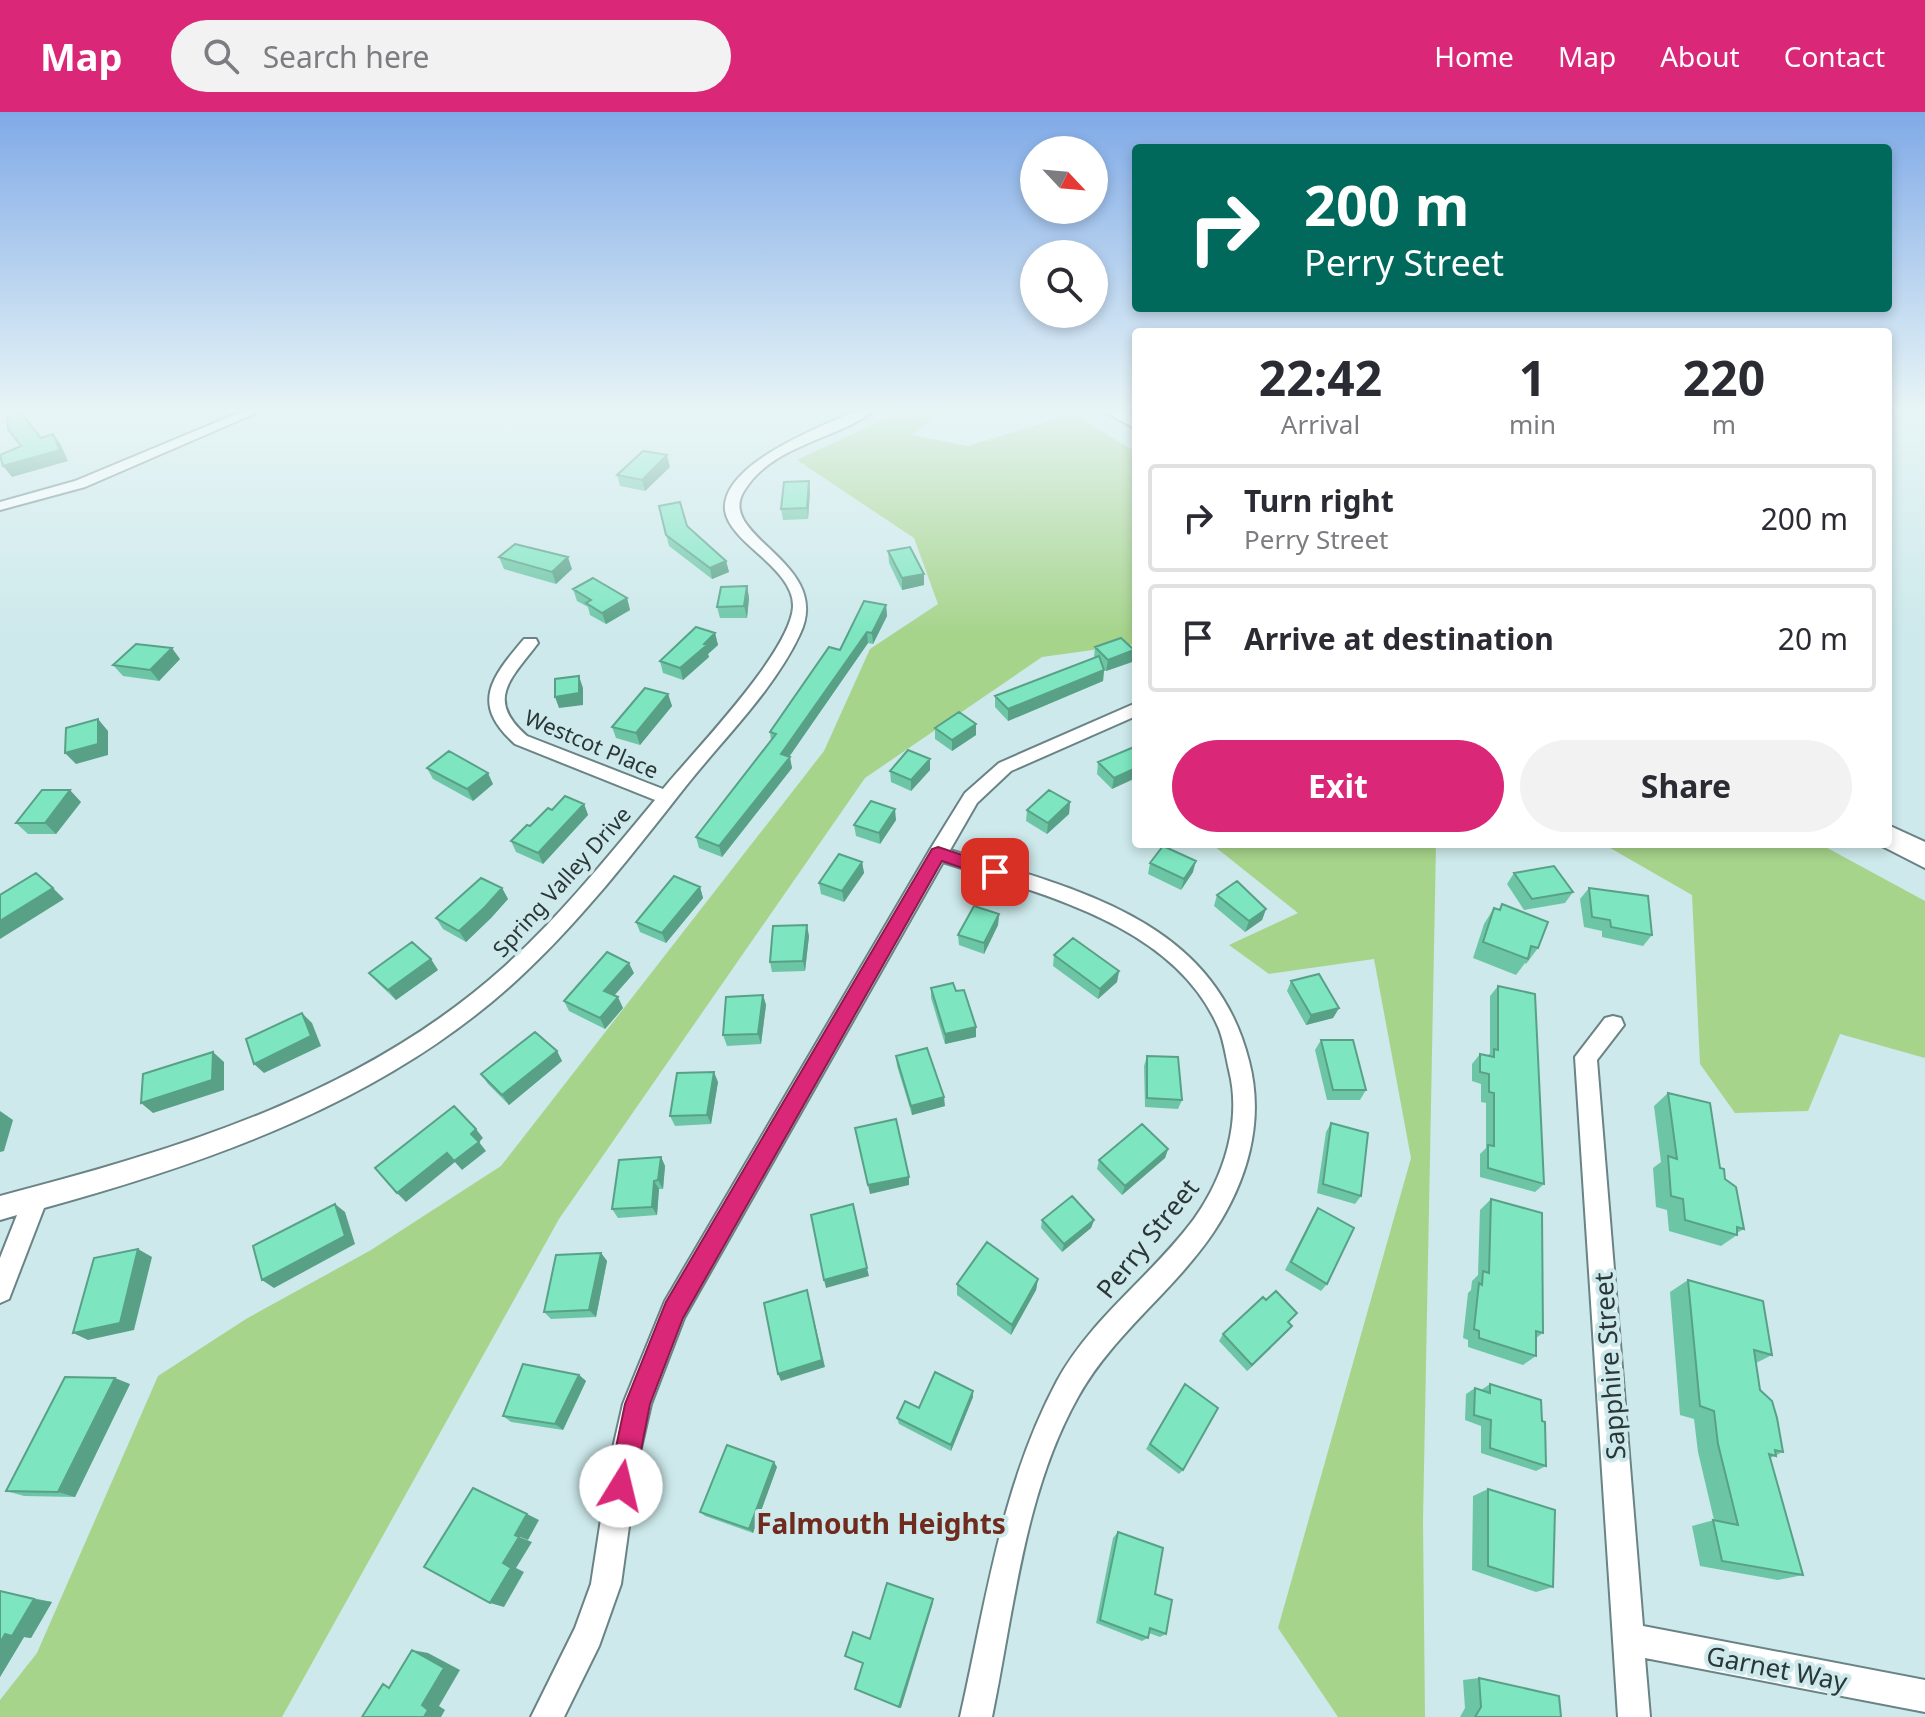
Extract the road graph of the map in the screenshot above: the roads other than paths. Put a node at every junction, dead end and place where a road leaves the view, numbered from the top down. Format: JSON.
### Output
{"nodes":[{"id":1,"x":80,"y":484,"type":"edge"},
{"id":2,"x":744,"y":484,"type":"edge"},
{"id":3,"x":0,"y":506,"type":"edge"},
{"id":4,"x":530,"y":643,"type":"dead end"},
{"id":5,"x":1132,"y":711,"type":"edge"},
{"id":6,"x":666,"y":797,"type":"junction"},
{"id":7,"x":1892,"y":838,"type":"edge"},
{"id":8,"x":938,"y":853,"type":"junction"},
{"id":9,"x":1925,"y":856,"type":"edge"},
{"id":10,"x":1613,"y":1025,"type":"dead end"},
{"id":11,"x":36,"y":1198,"type":"junction"},
{"id":12,"x":0,"y":1208,"type":"edge"},
{"id":13,"x":0,"y":1290,"type":"edge"},
{"id":14,"x":1628,"y":1639,"type":"junction"},
{"id":15,"x":1925,"y":1696,"type":"edge"},
{"id":16,"x":547,"y":1717,"type":"edge"},
{"id":17,"x":976,"y":1717,"type":"edge"},
{"id":18,"x":1634,"y":1717,"type":"edge"}],
"edges":[{"from":1,"to":3,"type":"street"},
{"from":2,"to":6,"type":"street","name":"Spring Valley Drive"},
{"from":4,"to":6,"type":"street","name":"Westcot Place"},
{"from":5,"to":8,"type":"street"},
{"from":6,"to":11,"type":"street","name":"Spring Valley Drive"},
{"from":7,"to":9,"type":"main road"},
{"from":8,"to":16,"type":"street"},
{"from":8,"to":17,"type":"street","name":"Perry Street"},
{"from":10,"to":14,"type":"street","name":"Sapphire Street"},
{"from":11,"to":12,"type":"street","name":"Spring Valley Drive"},
{"from":11,"to":13,"type":"street"},
{"from":14,"to":15,"type":"street","name":"Garnet Way"},
{"from":14,"to":18,"type":"street","name":"Sapphire Street"}]}
